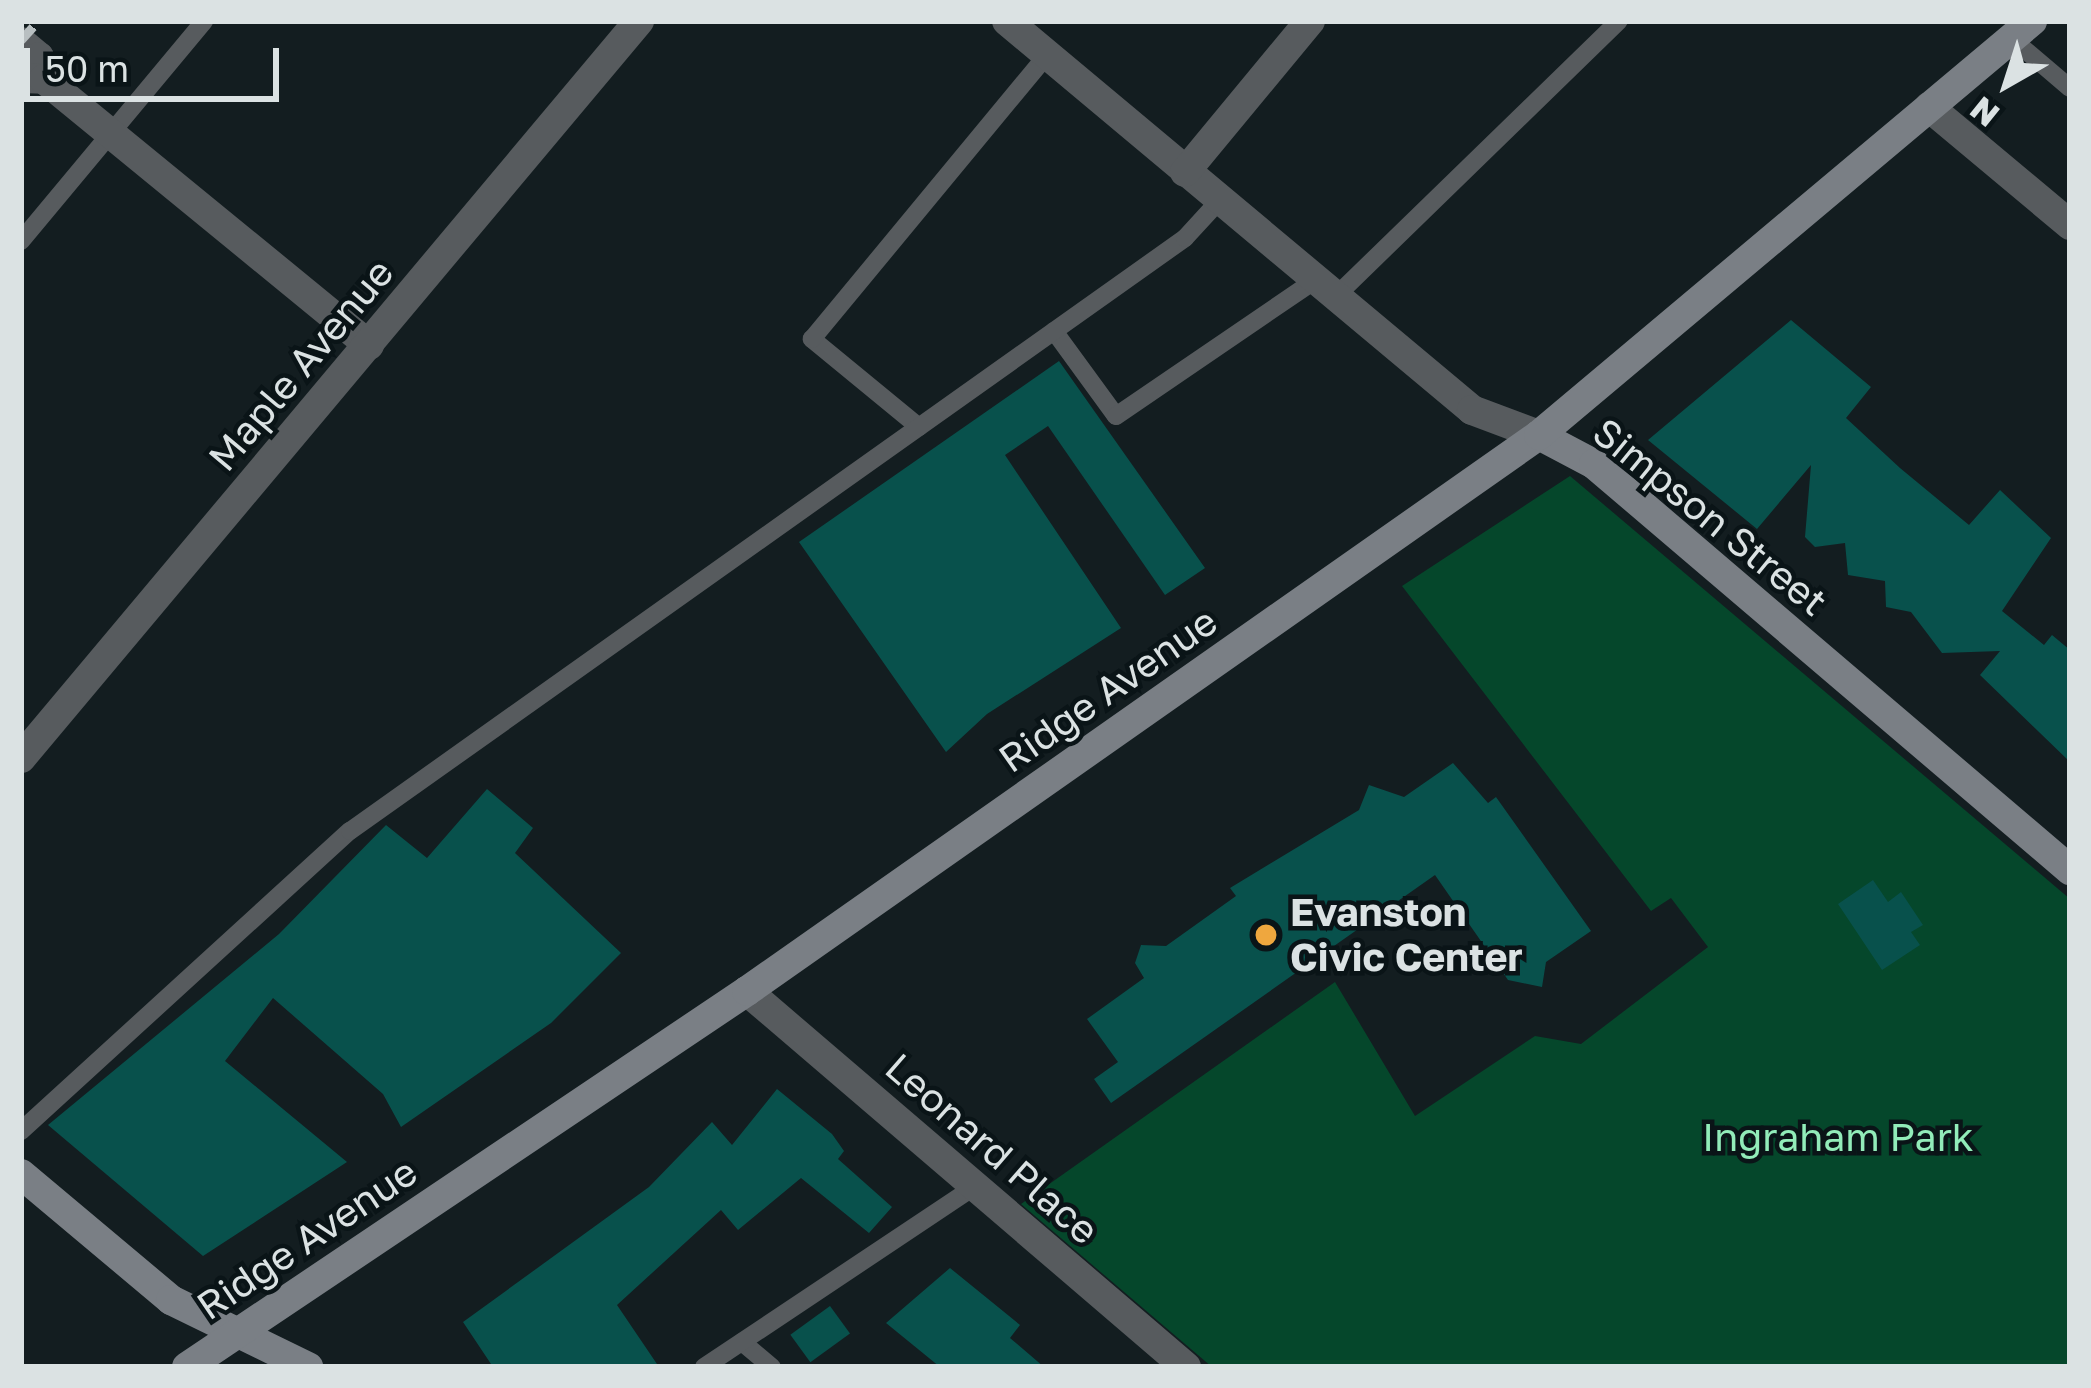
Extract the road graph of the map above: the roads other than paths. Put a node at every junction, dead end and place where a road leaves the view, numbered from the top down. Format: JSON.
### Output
{"nodes":[{"id":1,"x":204,"y":21,"type":"edge"},
{"id":2,"x":639,"y":21,"type":"edge"},
{"id":3,"x":1007,"y":21,"type":"edge"},
{"id":4,"x":1310,"y":21,"type":"edge"},
{"id":5,"x":1619,"y":21,"type":"edge"},
{"id":6,"x":2022,"y":30,"type":"edge"},
{"id":7,"x":21,"y":42,"type":"edge"},
{"id":8,"x":1047,"y":55,"type":"junction"},
{"id":9,"x":32,"y":78,"type":"edge"},
{"id":10,"x":2070,"y":88,"type":"edge"},
{"id":11,"x":1929,"y":107,"type":"junction"},
{"id":12,"x":111,"y":134,"type":"junction"},
{"id":13,"x":1185,"y":172,"type":"junction"},
{"id":14,"x":1219,"y":201,"type":"junction"},
{"id":15,"x":2070,"y":225,"type":"edge"},
{"id":16,"x":21,"y":241,"type":"edge"},
{"id":17,"x":1326,"y":289,"type":"junction"},
{"id":18,"x":1054,"y":331,"type":"junction"},
{"id":19,"x":369,"y":345,"type":"junction"},
{"id":20,"x":919,"y":428,"type":"junction"},
{"id":21,"x":1538,"y":435,"type":"junction"},
{"id":22,"x":21,"y":758,"type":"edge"},
{"id":23,"x":2070,"y":870,"type":"edge"},
{"id":24,"x":747,"y":992,"type":"junction"},
{"id":25,"x":21,"y":1131,"type":"edge"},
{"id":26,"x":21,"y":1174,"type":"edge"},
{"id":27,"x":975,"y":1186,"type":"junction"},
{"id":28,"x":238,"y":1332,"type":"junction"},
{"id":29,"x":742,"y":1342,"type":"junction"},
{"id":30,"x":187,"y":1367,"type":"edge"},
{"id":31,"x":308,"y":1367,"type":"edge"},
{"id":32,"x":704,"y":1367,"type":"edge"},
{"id":33,"x":772,"y":1367,"type":"edge"},
{"id":34,"x":1186,"y":1367,"type":"edge"}],
"edges":[{"from":1,"to":12,"type":"lane"},
{"from":2,"to":19,"type":"street","name":"Maple Avenue"},
{"from":3,"to":8,"type":"street","name":"Simpson Street"},
{"from":4,"to":13,"type":"street"},
{"from":5,"to":17,"type":"lane"},
{"from":6,"to":10,"type":"lane"},
{"from":6,"to":11,"type":"street","name":"Ridge Avenue"},
{"from":7,"to":9,"type":"street"},
{"from":8,"to":13,"type":"street","name":"Simpson Street"},
{"from":8,"to":20,"type":"lane"},
{"from":9,"to":12,"type":"street"},
{"from":11,"to":15,"type":"street"},
{"from":11,"to":21,"type":"street","name":"Ridge Avenue"},
{"from":12,"to":16,"type":"lane"},
{"from":12,"to":19,"type":"street"},
{"from":13,"to":14,"type":"street","name":"Simpson Street"},
{"from":14,"to":17,"type":"street","name":"Simpson Street"},
{"from":14,"to":18,"type":"lane"},
{"from":17,"to":18,"type":"lane"},
{"from":17,"to":21,"type":"street","name":"Simpson Street"},
{"from":18,"to":20,"type":"lane"},
{"from":19,"to":22,"type":"street","name":"Maple Avenue"},
{"from":20,"to":25,"type":"lane"},
{"from":21,"to":23,"type":"street","name":"Simpson Street"},
{"from":21,"to":24,"type":"street","name":"Ridge Avenue"},
{"from":24,"to":27,"type":"street","name":"Leonard Place"},
{"from":24,"to":28,"type":"street","name":"Ridge Avenue"},
{"from":26,"to":28,"type":"street"},
{"from":27,"to":29,"type":"lane"},
{"from":27,"to":34,"type":"street","name":"Leonard Place"},
{"from":28,"to":30,"type":"street","name":"Ridge Avenue"},
{"from":28,"to":31,"type":"street"},
{"from":29,"to":32,"type":"lane"},
{"from":29,"to":33,"type":"lane"}]}
